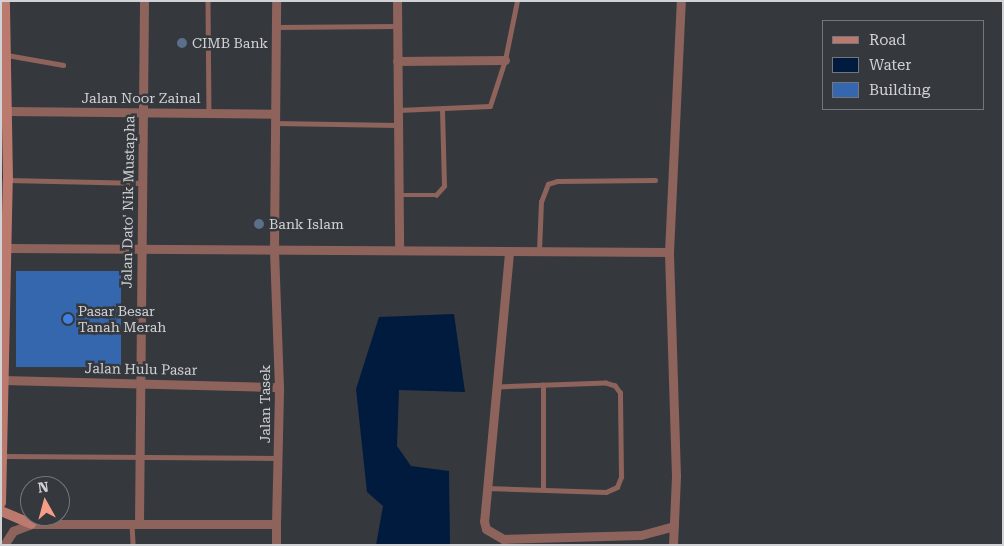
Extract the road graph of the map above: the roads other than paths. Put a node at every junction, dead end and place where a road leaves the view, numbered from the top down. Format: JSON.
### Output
{"nodes":[{"id":1,"x":5,"y":1,"type":"edge"},
{"id":2,"x":144,"y":1,"type":"edge"},
{"id":3,"x":208,"y":1,"type":"edge"},
{"id":4,"x":276,"y":1,"type":"edge"},
{"id":5,"x":397,"y":1,"type":"edge"},
{"id":6,"x":517,"y":1,"type":"edge"},
{"id":7,"x":682,"y":1,"type":"edge"},
{"id":8,"x":276,"y":26,"type":"junction"},
{"id":9,"x":397,"y":26,"type":"junction"},
{"id":10,"x":7,"y":56,"type":"junction"},
{"id":11,"x":505,"y":60,"type":"junction"},
{"id":12,"x":397,"y":61,"type":"junction"},
{"id":13,"x":63,"y":65,"type":"dead end"},
{"id":14,"x":442,"y":109,"type":"junction"},
{"id":15,"x":398,"y":110,"type":"junction"},
{"id":16,"x":8,"y":111,"type":"junction"},
{"id":17,"x":142,"y":112,"type":"junction"},
{"id":18,"x":209,"y":113,"type":"junction"},
{"id":19,"x":274,"y":119,"type":"junction"},
{"id":20,"x":398,"y":125,"type":"junction"},
{"id":21,"x":8,"y":180,"type":"junction"},
{"id":22,"x":655,"y":180,"type":"dead end"},
{"id":23,"x":142,"y":182,"type":"junction"},
{"id":24,"x":399,"y":195,"type":"junction"},
{"id":25,"x":7,"y":248,"type":"junction"},
{"id":26,"x":141,"y":248,"type":"junction"},
{"id":27,"x":274,"y":248,"type":"junction"},
{"id":28,"x":399,"y":249,"type":"junction"},
{"id":29,"x":669,"y":252,"type":"junction"},
{"id":30,"x":509,"y":253,"type":"junction"},
{"id":31,"x":539,"y":253,"type":"junction"},
{"id":32,"x":3,"y":380,"type":"junction"},
{"id":33,"x":141,"y":383,"type":"junction"},
{"id":34,"x":544,"y":385,"type":"junction"},
{"id":35,"x":279,"y":387,"type":"junction"},
{"id":36,"x":498,"y":387,"type":"junction"},
{"id":37,"x":2,"y":456,"type":"edge"},
{"id":38,"x":140,"y":456,"type":"junction"},
{"id":39,"x":279,"y":458,"type":"junction"},
{"id":40,"x":487,"y":488,"type":"junction"},
{"id":41,"x":543,"y":490,"type":"junction"},
{"id":42,"x":1,"y":502,"type":"edge"},
{"id":43,"x":1,"y":511,"type":"edge"},
{"id":44,"x":20,"y":519,"type":"edge"},
{"id":45,"x":70,"y":524,"type":"edge"},
{"id":46,"x":135,"y":524,"type":"junction"},
{"id":47,"x":276,"y":524,"type":"junction"},
{"id":48,"x":25,"y":526,"type":"edge"},
{"id":49,"x":674,"y":526,"type":"junction"},
{"id":50,"x":4,"y":545,"type":"edge"},
{"id":51,"x":133,"y":545,"type":"edge"},
{"id":52,"x":276,"y":545,"type":"edge"},
{"id":53,"x":672,"y":545,"type":"edge"}],
"edges":[{"from":1,"to":10,"type":"main road"},
{"from":2,"to":17,"type":"street","name":"Jalan Dato' Nik Mustapha"},
{"from":3,"to":18,"type":"lane"},
{"from":4,"to":8,"type":"street","name":"Jalan Tasek"},
{"from":5,"to":9,"type":"street"},
{"from":6,"to":11,"type":"lane"},
{"from":7,"to":29,"type":"street"},
{"from":8,"to":9,"type":"lane"},
{"from":8,"to":19,"type":"street","name":"Jalan Tasek"},
{"from":9,"to":12,"type":"street"},
{"from":10,"to":13,"type":"lane"},
{"from":10,"to":16,"type":"main road"},
{"from":11,"to":12,"type":"street"},
{"from":11,"to":14,"type":"lane"},
{"from":12,"to":15,"type":"street"},
{"from":14,"to":15,"type":"lane"},
{"from":14,"to":24,"type":"lane"},
{"from":15,"to":20,"type":"street"},
{"from":16,"to":17,"type":"street","name":"Jalan Noor Zainal"},
{"from":16,"to":21,"type":"main road"},
{"from":17,"to":18,"type":"street","name":"Jalan Noor Zainal"},
{"from":17,"to":23,"type":"street","name":"Jalan Dato' Nik Mustapha"},
{"from":18,"to":19,"type":"street","name":"Jalan Noor Zainal"},
{"from":19,"to":20,"type":"lane"},
{"from":19,"to":27,"type":"street","name":"Jalan Tasek"},
{"from":20,"to":24,"type":"street"},
{"from":21,"to":23,"type":"lane"},
{"from":21,"to":25,"type":"main road"},
{"from":22,"to":31,"type":"lane"},
{"from":23,"to":26,"type":"street","name":"Jalan Dato' Nik Mustapha"},
{"from":24,"to":28,"type":"street"},
{"from":25,"to":26,"type":"street"},
{"from":25,"to":32,"type":"main road"},
{"from":26,"to":27,"type":"street"},
{"from":26,"to":33,"type":"street","name":"Jalan Dato' Nik Mustapha"},
{"from":27,"to":28,"type":"street"},
{"from":27,"to":35,"type":"street","name":"Jalan Tasek"},
{"from":28,"to":30,"type":"street"},
{"from":29,"to":31,"type":"street"},
{"from":29,"to":49,"type":"street"},
{"from":30,"to":31,"type":"street"},
{"from":30,"to":36,"type":"street"},
{"from":32,"to":33,"type":"street","name":"Jalan Hulu Pasar"},
{"from":32,"to":37,"type":"main road"},
{"from":33,"to":35,"type":"street","name":"Jalan Hulu Pasar"},
{"from":33,"to":38,"type":"street","name":"Jalan Dato' Nik Mustapha"},
{"from":34,"to":36,"type":"lane"},
{"from":34,"to":41,"type":"lane"},
{"from":34,"to":41,"type":"lane"},
{"from":35,"to":39,"type":"street","name":"Jalan Tasek"},
{"from":36,"to":40,"type":"street"},
{"from":37,"to":38,"type":"lane"},
{"from":37,"to":42,"type":"main road"},
{"from":38,"to":39,"type":"lane"},
{"from":38,"to":46,"type":"street","name":"Jalan Dato' Nik Mustapha"},
{"from":39,"to":47,"type":"street","name":"Jalan Tasek"},
{"from":40,"to":41,"type":"lane"},
{"from":40,"to":49,"type":"street"},
{"from":43,"to":44,"type":"main road"},
{"from":45,"to":46,"type":"street"},
{"from":46,"to":47,"type":"street"},
{"from":46,"to":51,"type":"lane"},
{"from":47,"to":52,"type":"street","name":"Jalan Tasek"},
{"from":48,"to":50,"type":"street"},
{"from":49,"to":53,"type":"street"}]}
